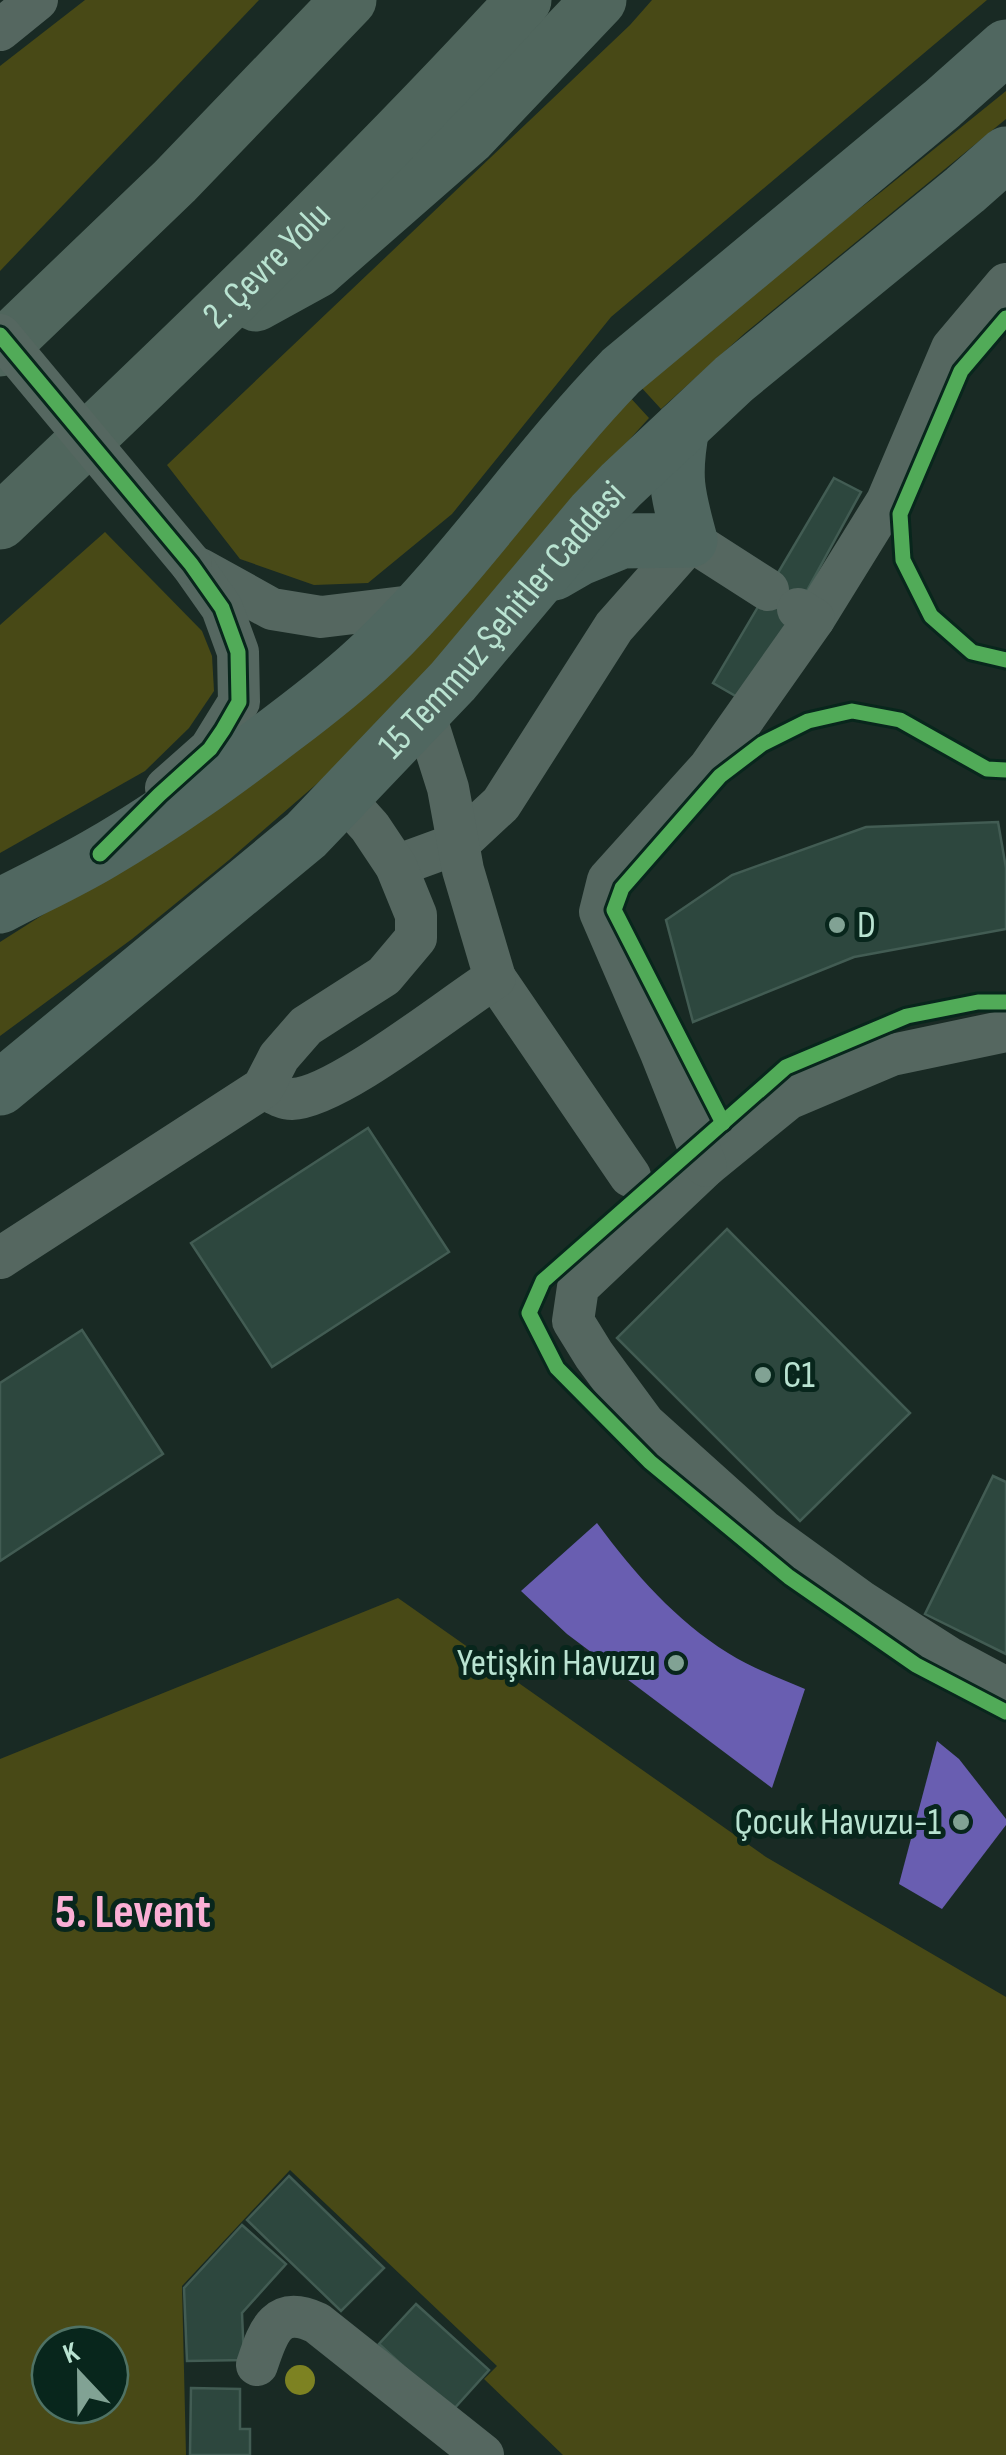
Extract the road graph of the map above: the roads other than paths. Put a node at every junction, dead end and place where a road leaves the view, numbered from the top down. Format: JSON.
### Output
{"nodes":[{"id":1,"x":37,"y":0,"type":"edge"},
{"id":2,"x":349,"y":0,"type":"edge"},
{"id":3,"x":524,"y":0,"type":"edge"},
{"id":4,"x":599,"y":0,"type":"edge"},
{"id":5,"x":0,"y":30,"type":"edge"},
{"id":6,"x":1006,"y":48,"type":"edge"},
{"id":7,"x":1006,"y":154,"type":"edge"},
{"id":8,"x":1006,"y":284,"type":"edge"},
{"id":9,"x":0,"y":336,"type":"edge"},
{"id":10,"x":192,"y":340,"type":"junction"},
{"id":11,"x":0,"y":349,"type":"edge"},
{"id":12,"x":682,"y":428,"type":"junction"},
{"id":13,"x":0,"y":522,"type":"edge"},
{"id":14,"x":690,"y":540,"type":"junction"},
{"id":15,"x":191,"y":564,"type":"junction"},
{"id":16,"x":534,"y":585,"type":"junction"},
{"id":17,"x":420,"y":605,"type":"junction"},
{"id":18,"x":793,"y":606,"type":"junction"},
{"id":19,"x":424,"y":712,"type":"junction"},
{"id":20,"x":343,"y":797,"type":"junction"},
{"id":21,"x":458,"y":843,"type":"junction"},
{"id":22,"x":100,"y":854,"type":"junction"},
{"id":23,"x":396,"y":866,"type":"junction"},
{"id":24,"x":0,"y":906,"type":"edge"},
{"id":25,"x":495,"y":978,"type":"junction"},
{"id":26,"x":1006,"y":1031,"type":"edge"},
{"id":27,"x":0,"y":1088,"type":"edge"},
{"id":28,"x":263,"y":1088,"type":"junction"},
{"id":29,"x":706,"y":1166,"type":"junction"},
{"id":30,"x":630,"y":1176,"type":"dead end"},
{"id":31,"x":0,"y":1258,"type":"edge"},
{"id":32,"x":1006,"y":1688,"type":"edge"},
{"id":33,"x":257,"y":2365,"type":"dead end"},
{"id":34,"x":483,"y":2455,"type":"edge"}],
"edges":[{"from":1,"to":5,"type":"street"},
{"from":2,"to":11,"type":"highway"},
{"from":3,"to":10,"type":"highway","name":"2. Çevre Yolu"},
{"from":4,"to":10,"type":"highway"},
{"from":6,"to":17,"type":"main road","name":"15 Temmuz Şehitler Caddesi"},
{"from":7,"to":12,"type":"main road","name":"15 Temmuz Şehitler Caddesi"},
{"from":8,"to":18,"type":"street"},
{"from":9,"to":15,"type":"street","bridge":true},
{"from":10,"to":13,"type":"highway","name":"2. Çevre Yolu"},
{"from":12,"to":14,"type":"main road"},
{"from":12,"to":16,"type":"main road","name":"15 Temmuz Şehitler Caddesi"},
{"from":14,"to":16,"type":"main road"},
{"from":14,"to":18,"type":"street"},
{"from":14,"to":21,"type":"street"},
{"from":15,"to":17,"type":"street"},
{"from":15,"to":22,"type":"street"},
{"from":16,"to":19,"type":"main road","name":"15 Temmuz Şehitler Caddesi"},
{"from":17,"to":22,"type":"main road","name":"15 Temmuz Şehitler Caddesi"},
{"from":18,"to":29,"type":"street"},
{"from":19,"to":20,"type":"main road","name":"15 Temmuz Şehitler Caddesi"},
{"from":19,"to":21,"type":"street"},
{"from":20,"to":23,"type":"street"},
{"from":20,"to":27,"type":"main road","name":"15 Temmuz Şehitler Caddesi"},
{"from":21,"to":23,"type":"street"},
{"from":21,"to":25,"type":"street"},
{"from":22,"to":24,"type":"main road","name":"15 Temmuz Şehitler Caddesi"},
{"from":23,"to":28,"type":"street"},
{"from":25,"to":28,"type":"street"},
{"from":25,"to":30,"type":"street"},
{"from":26,"to":29,"type":"street"},
{"from":28,"to":31,"type":"street"},
{"from":29,"to":32,"type":"street"},
{"from":33,"to":34,"type":"street"}]}
